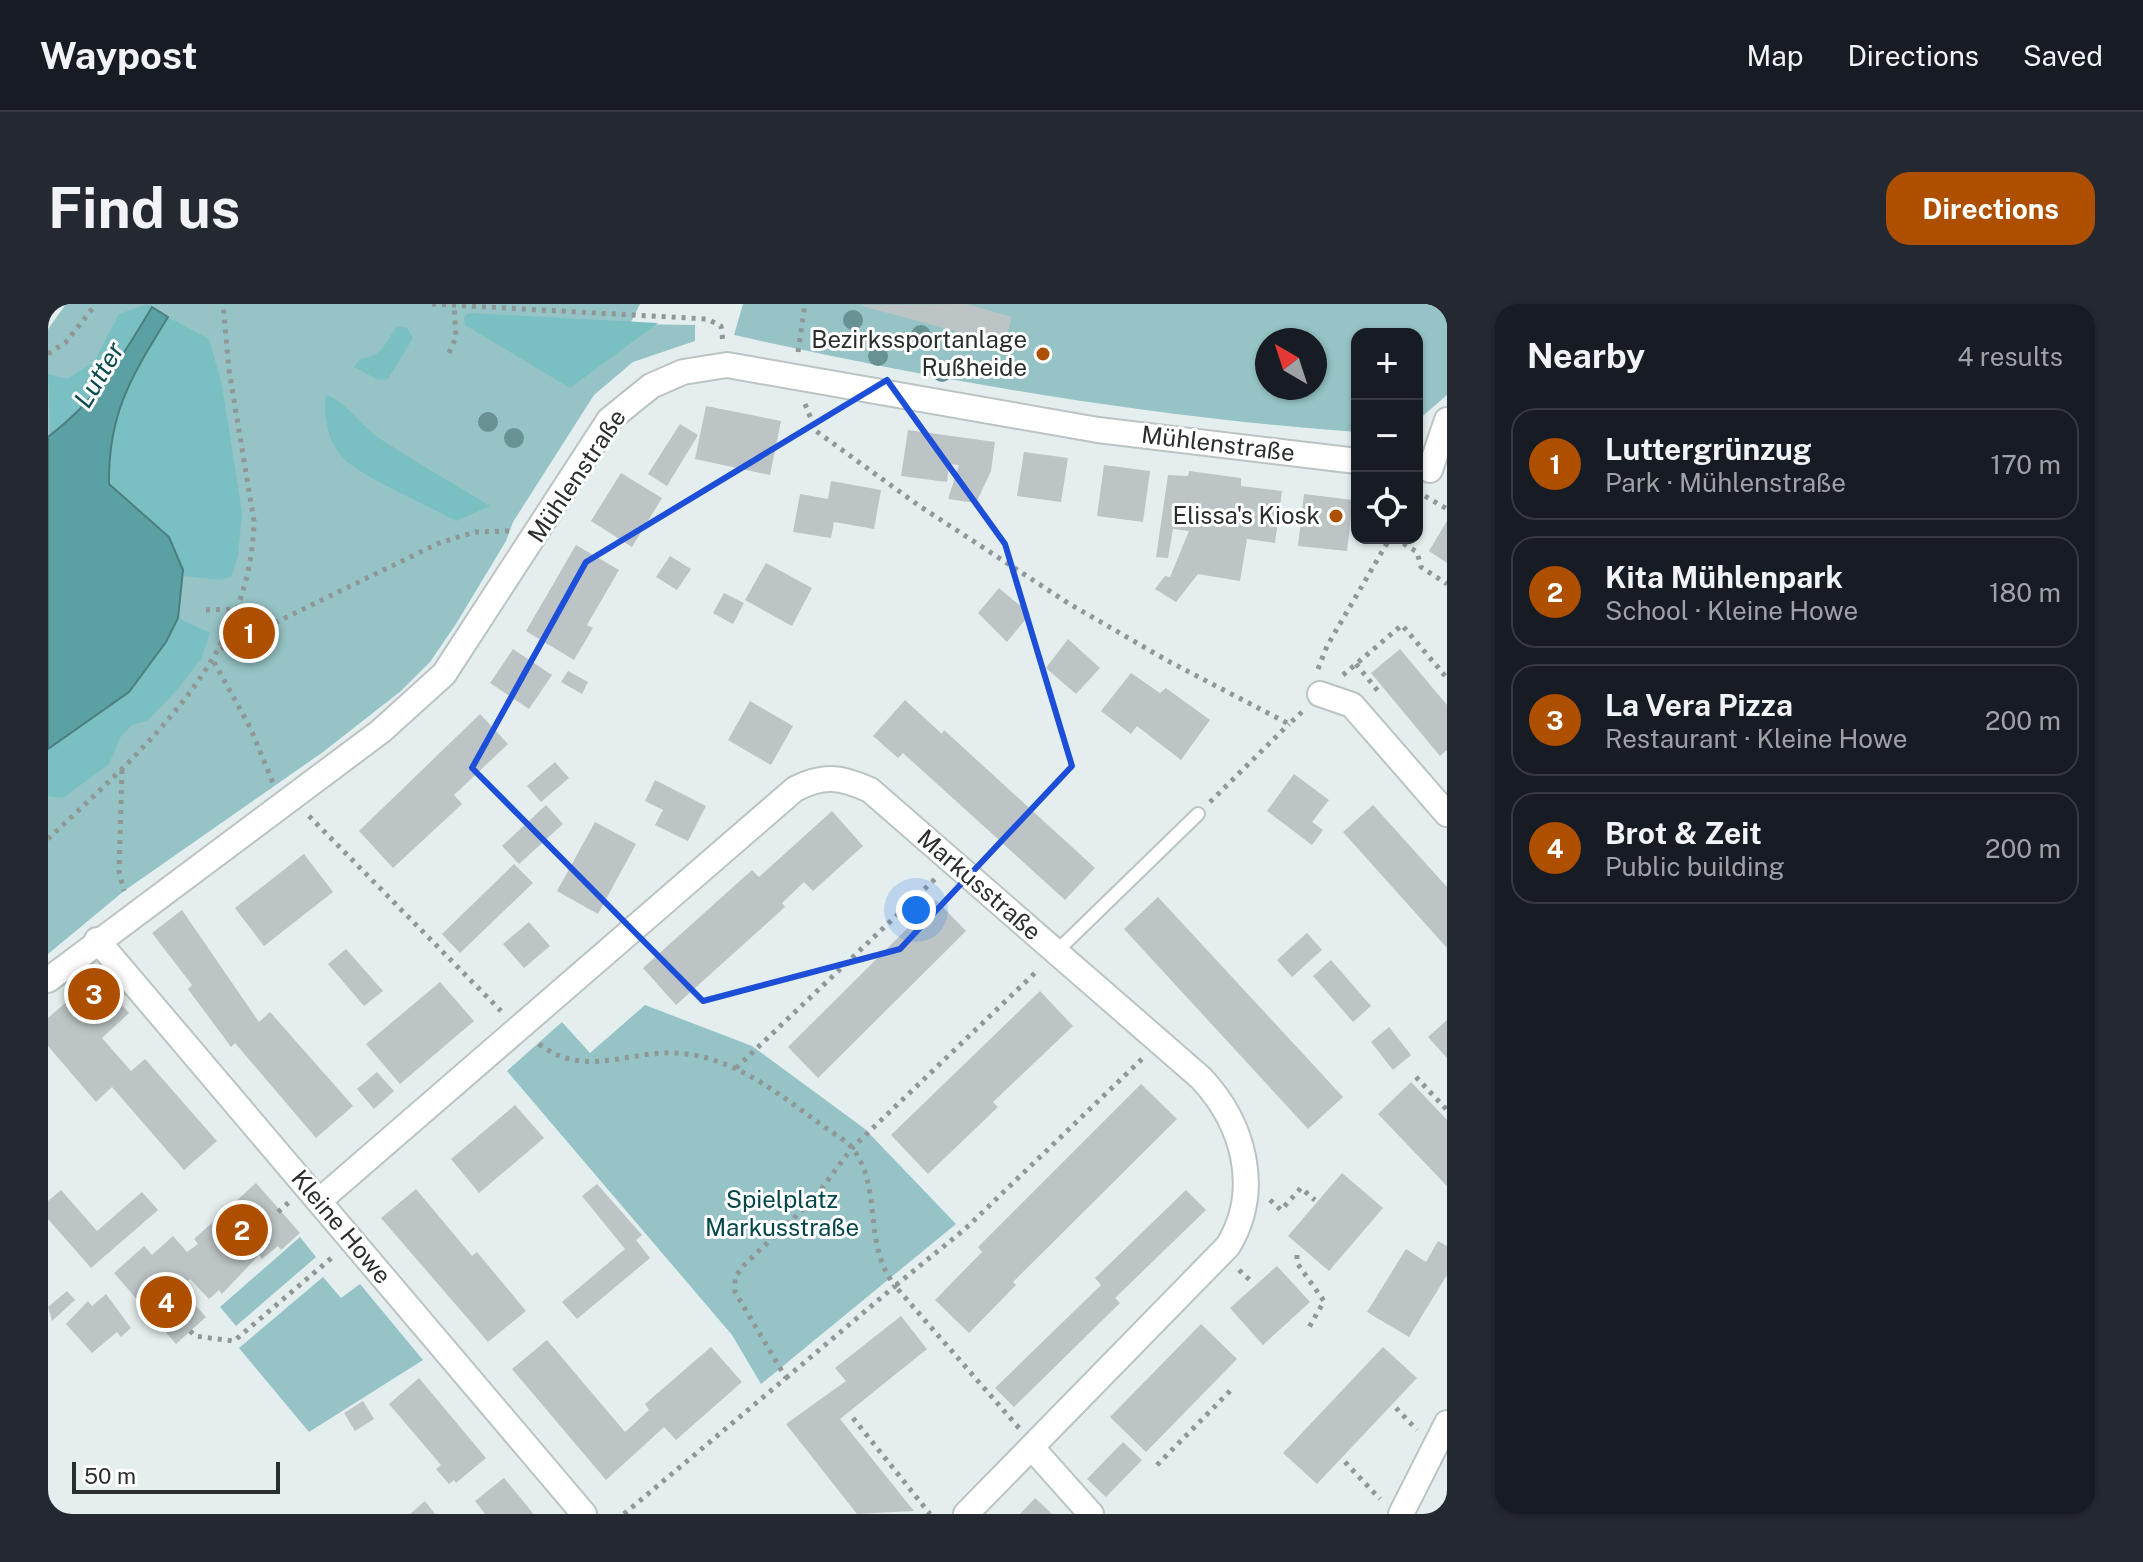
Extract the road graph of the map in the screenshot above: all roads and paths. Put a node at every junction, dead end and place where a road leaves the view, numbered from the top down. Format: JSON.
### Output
{"nodes":[{"id":1,"x":96,"y":304,"type":"edge"},
{"id":2,"x":223,"y":304,"type":"edge"},
{"id":3,"x":432,"y":304,"type":"edge"},
{"id":4,"x":805,"y":304,"type":"edge"},
{"id":5,"x":454,"y":305,"type":"edge"},
{"id":6,"x":449,"y":353,"type":"dead end"},
{"id":7,"x":48,"y":354,"type":"edge"},
{"id":8,"x":727,"y":365,"type":"junction"},
{"id":9,"x":794,"y":375,"type":"junction"},
{"id":10,"x":1447,"y":420,"type":"edge"},
{"id":11,"x":1351,"y":460,"type":"edge"},
{"id":12,"x":1431,"y":471,"type":"edge"},
{"id":13,"x":1423,"y":495,"type":"edge"},
{"id":14,"x":1447,"y":509,"type":"edge"},
{"id":15,"x":532,"y":542,"type":"junction"},
{"id":16,"x":1388,"y":544,"type":"edge"},
{"id":17,"x":1403,"y":544,"type":"edge"},
{"id":18,"x":1447,"y":584,"type":"edge"},
{"id":19,"x":237,"y":609,"type":"junction"},
{"id":20,"x":206,"y":610,"type":"dead end"},
{"id":21,"x":220,"y":650,"type":"junction"},
{"id":22,"x":214,"y":662,"type":"junction"},
{"id":23,"x":1447,"y":678,"type":"edge"},
{"id":24,"x":1320,"y":694,"type":"junction"},
{"id":25,"x":1289,"y":724,"type":"junction"},
{"id":26,"x":122,"y":769,"type":"junction"},
{"id":27,"x":287,"y":800,"type":"junction"},
{"id":28,"x":1198,"y":814,"type":"joint"},
{"id":29,"x":1447,"y":814,"type":"edge"},
{"id":30,"x":48,"y":839,"type":"edge"},
{"id":31,"x":953,"y":862,"type":"junction"},
{"id":32,"x":137,"y":910,"type":"junction"},
{"id":33,"x":97,"y":940,"type":"junction"},
{"id":34,"x":1056,"y":952,"type":"junction"},
{"id":35,"x":48,"y":980,"type":"edge"},
{"id":36,"x":521,"y":1030,"type":"junction"},
{"id":37,"x":1160,"y":1042,"type":"junction"},
{"id":38,"x":736,"y":1068,"type":"junction"},
{"id":39,"x":1416,"y":1077,"type":"dead end"},
{"id":40,"x":1447,"y":1110,"type":"edge"},
{"id":41,"x":852,"y":1148,"type":"junction"},
{"id":42,"x":1246,"y":1194,"type":"junction"},
{"id":43,"x":1315,"y":1200,"type":"dead end"},
{"id":44,"x":319,"y":1201,"type":"junction"},
{"id":45,"x":352,"y":1240,"type":"junction"},
{"id":46,"x":1297,"y":1255,"type":"dead end"},
{"id":47,"x":895,"y":1286,"type":"junction"},
{"id":48,"x":190,"y":1331,"type":"dead end"},
{"id":49,"x":1307,"y":1331,"type":"dead end"},
{"id":50,"x":786,"y":1378,"type":"junction"},
{"id":51,"x":1232,"y":1389,"type":"dead end"},
{"id":52,"x":853,"y":1418,"type":"dead end"},
{"id":53,"x":1447,"y":1423,"type":"edge"},
{"id":54,"x":1033,"y":1449,"type":"junction"},
{"id":55,"x":1345,"y":1462,"type":"dead end"},
{"id":56,"x":1157,"y":1465,"type":"dead end"},
{"id":57,"x":1393,"y":1509,"type":"edge"},
{"id":58,"x":584,"y":1514,"type":"edge"},
{"id":59,"x":624,"y":1514,"type":"edge"},
{"id":60,"x":930,"y":1514,"type":"edge"},
{"id":61,"x":966,"y":1514,"type":"edge"},
{"id":62,"x":1091,"y":1514,"type":"edge"}],
"edges":[{"from":1,"to":7,"type":"path"},
{"from":2,"to":19,"type":"path"},
{"from":3,"to":5,"type":"path"},
{"from":4,"to":9,"type":"path"},
{"from":5,"to":6,"type":"path"},
{"from":5,"to":8,"type":"path"},
{"from":8,"to":9,"type":"street","name":"Mühlenstraße"},
{"from":8,"to":15,"type":"street","name":"Mühlenstraße"},
{"from":9,"to":11,"type":"street","name":"Mühlenstraße"},
{"from":9,"to":25,"type":"path"},
{"from":10,"to":12,"type":"street"},
{"from":13,"to":14,"type":"path"},
{"from":15,"to":21,"type":"path"},
{"from":15,"to":27,"type":"street","name":"Mühlenstraße"},
{"from":16,"to":24,"type":"path"},
{"from":17,"to":18,"type":"path"},
{"from":19,"to":20,"type":"path"},
{"from":19,"to":21,"type":"path"},
{"from":21,"to":22,"type":"path"},
{"from":22,"to":26,"type":"path"},
{"from":22,"to":27,"type":"path"},
{"from":23,"to":24,"type":"path"},
{"from":24,"to":25,"type":"path"},
{"from":24,"to":29,"type":"street"},
{"from":25,"to":28,"type":"path"},
{"from":26,"to":30,"type":"path"},
{"from":26,"to":32,"type":"path"},
{"from":27,"to":32,"type":"street","name":"Mühlenstraße"},
{"from":27,"to":36,"type":"path"},
{"from":28,"to":34,"type":"lane"},
{"from":31,"to":34,"type":"street","name":"Markusstraße"},
{"from":31,"to":36,"type":"street","name":"Markusstraße"},
{"from":31,"to":38,"type":"path"},
{"from":32,"to":33,"type":"street","name":"Mühlenstraße"},
{"from":33,"to":35,"type":"street","name":"Mühlenstraße"},
{"from":33,"to":44,"type":"street","name":"Kleine Howe"},
{"from":34,"to":37,"type":"street","name":"Markusstraße"},
{"from":34,"to":41,"type":"path"},
{"from":36,"to":38,"type":"path"},
{"from":36,"to":44,"type":"street","name":"Markusstraße"},
{"from":37,"to":42,"type":"street","name":"Markusstraße"},
{"from":37,"to":47,"type":"path"},
{"from":38,"to":41,"type":"path"},
{"from":39,"to":40,"type":"path"},
{"from":41,"to":47,"type":"path"},
{"from":41,"to":50,"type":"path"},
{"from":42,"to":43,"type":"path"},
{"from":42,"to":54,"type":"street","name":"Markusstraße"},
{"from":44,"to":45,"type":"street","name":"Kleine Howe"},
{"from":45,"to":48,"type":"path"},
{"from":45,"to":58,"type":"street","name":"Kleine Howe"},
{"from":46,"to":49,"type":"path"},
{"from":47,"to":50,"type":"path"},
{"from":47,"to":54,"type":"path"},
{"from":50,"to":59,"type":"path"},
{"from":51,"to":56,"type":"path"},
{"from":52,"to":60,"type":"path"},
{"from":53,"to":57,"type":"street"},
{"from":54,"to":61,"type":"street","name":"Markusstraße"},
{"from":54,"to":62,"type":"street"},
{"from":55,"to":57,"type":"path"}]}
